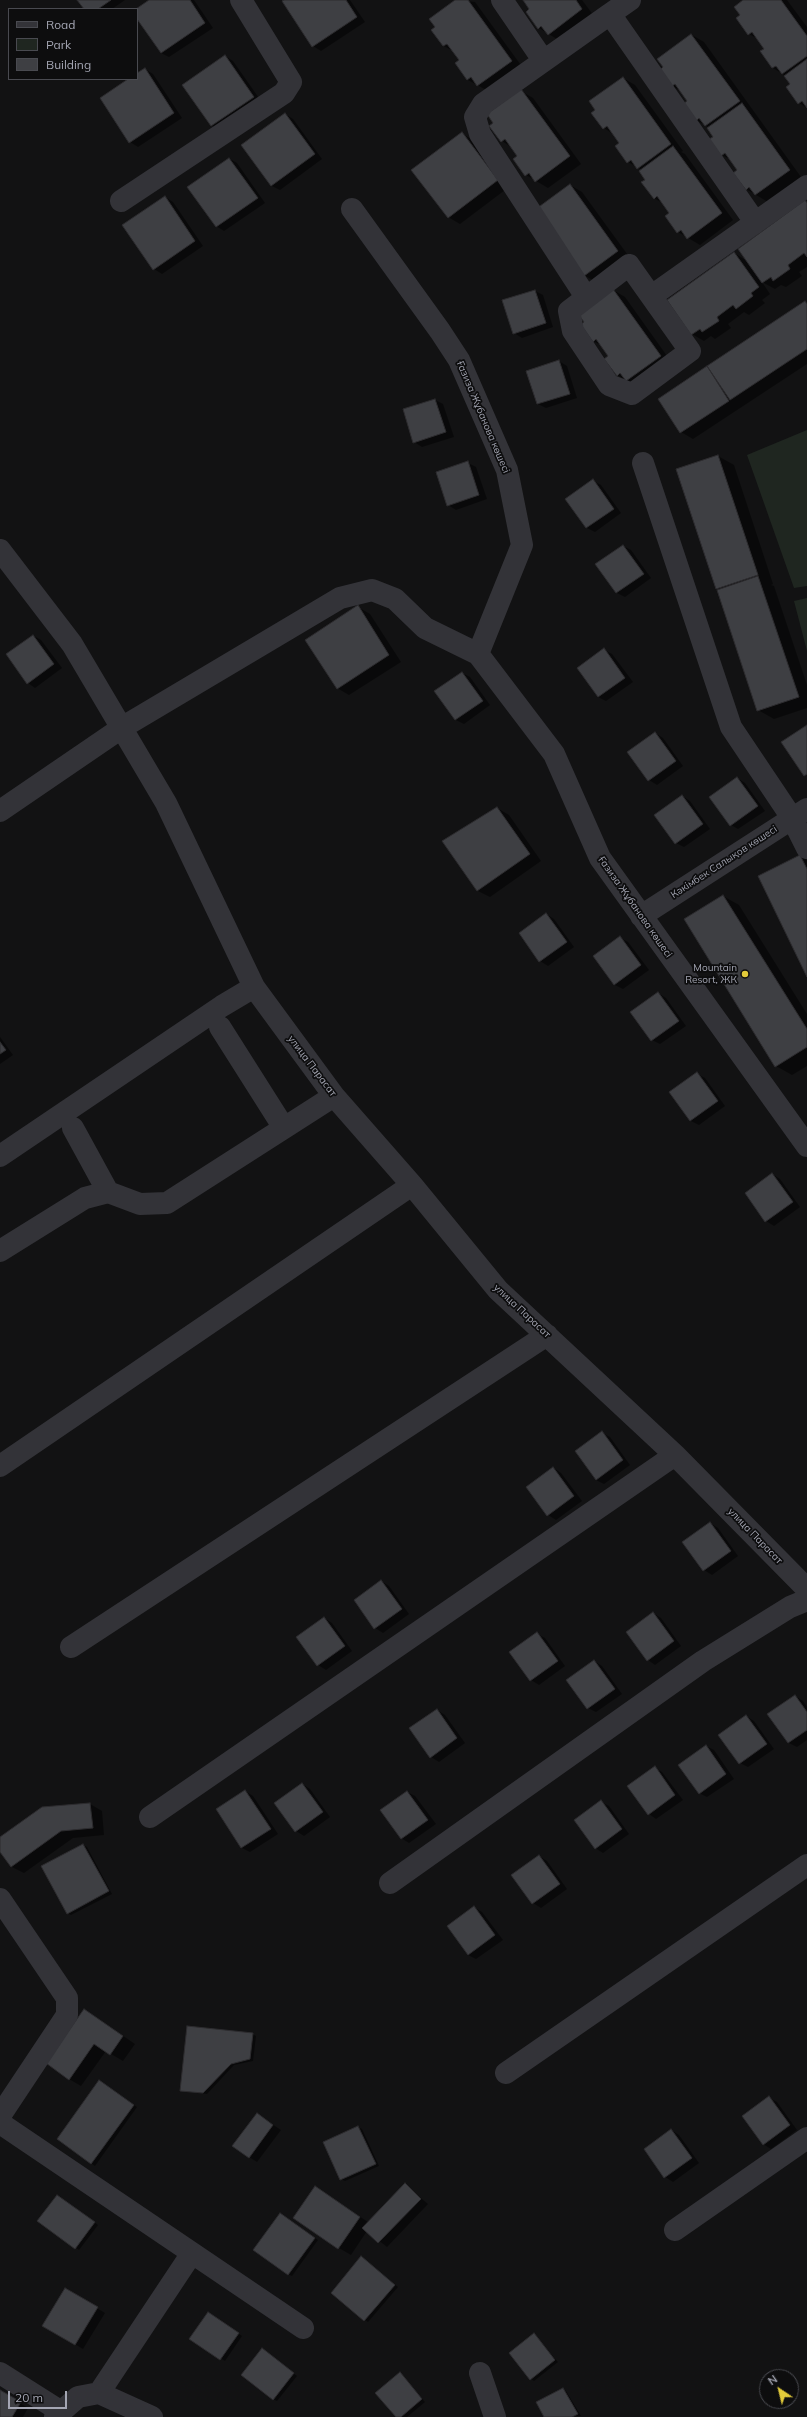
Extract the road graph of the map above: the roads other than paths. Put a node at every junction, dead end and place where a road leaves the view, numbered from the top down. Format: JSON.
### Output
{"nodes":[{"id":1,"x":241,"y":0,"type":"edge"},
{"id":2,"x":502,"y":0,"type":"edge"},
{"id":3,"x":630,"y":0,"type":"edge"},
{"id":4,"x":610,"y":14,"type":"junction"},
{"id":5,"x":543,"y":60,"type":"junction"},
{"id":6,"x":807,"y":186,"type":"edge"},
{"id":7,"x":121,"y":201,"type":"dead end"},
{"id":8,"x":352,"y":209,"type":"dead end"},
{"id":9,"x":755,"y":222,"type":"junction"},
{"id":10,"x":653,"y":295,"type":"junction"},
{"id":11,"x":586,"y":297,"type":"junction"},
{"id":12,"x":643,"y":463,"type":"dead end"},
{"id":13,"x":0,"y":550,"type":"edge"},
{"id":14,"x":478,"y":654,"type":"junction"},
{"id":15,"x":123,"y":727,"type":"junction"},
{"id":16,"x":0,"y":811,"type":"edge"},
{"id":17,"x":800,"y":813,"type":"edge"},
{"id":18,"x":807,"y":848,"type":"edge"},
{"id":19,"x":641,"y":916,"type":"junction"},
{"id":20,"x":254,"y":987,"type":"junction"},
{"id":21,"x":220,"y":1028,"type":"dead end"},
{"id":22,"x":334,"y":1096,"type":"junction"},
{"id":23,"x":73,"y":1128,"type":"dead end"},
{"id":24,"x":284,"y":1128,"type":"junction"},
{"id":25,"x":807,"y":1146,"type":"edge"},
{"id":26,"x":0,"y":1156,"type":"edge"},
{"id":27,"x":412,"y":1185,"type":"junction"},
{"id":28,"x":108,"y":1192,"type":"junction"},
{"id":29,"x":0,"y":1251,"type":"edge"},
{"id":30,"x":547,"y":1335,"type":"junction"},
{"id":31,"x":675,"y":1455,"type":"junction"},
{"id":32,"x":0,"y":1466,"type":"edge"},
{"id":33,"x":807,"y":1589,"type":"edge"},
{"id":34,"x":807,"y":1600,"type":"edge"},
{"id":35,"x":71,"y":1647,"type":"dead end"},
{"id":36,"x":150,"y":1817,"type":"dead end"},
{"id":37,"x":807,"y":1866,"type":"edge"},
{"id":38,"x":390,"y":1883,"type":"dead end"},
{"id":39,"x":0,"y":1899,"type":"edge"},
{"id":40,"x":506,"y":2073,"type":"dead end"},
{"id":41,"x":0,"y":2116,"type":"edge"},
{"id":42,"x":0,"y":2123,"type":"edge"},
{"id":43,"x":807,"y":2138,"type":"edge"},
{"id":44,"x":675,"y":2230,"type":"dead end"},
{"id":45,"x":192,"y":2253,"type":"junction"},
{"id":46,"x":303,"y":2328,"type":"dead end"},
{"id":47,"x":0,"y":2373,"type":"edge"},
{"id":48,"x":480,"y":2373,"type":"dead end"},
{"id":49,"x":99,"y":2393,"type":"junction"},
{"id":50,"x":58,"y":2414,"type":"edge"},
{"id":51,"x":152,"y":2417,"type":"edge"},
{"id":52,"x":496,"y":2417,"type":"edge"}],
"edges":[{"from":1,"to":7,"type":"street"},
{"from":2,"to":5,"type":"street"},
{"from":3,"to":4,"type":"street"},
{"from":4,"to":5,"type":"street"},
{"from":4,"to":9,"type":"street"},
{"from":5,"to":11,"type":"street"},
{"from":6,"to":9,"type":"street"},
{"from":8,"to":14,"type":"street","name":"Ғазиза Жұбанова көшесі"},
{"from":9,"to":10,"type":"street"},
{"from":10,"to":11,"type":"street"},
{"from":10,"to":11,"type":"street"},
{"from":12,"to":17,"type":"street"},
{"from":13,"to":15,"type":"street","name":"улица Парасат"},
{"from":14,"to":15,"type":"street"},
{"from":14,"to":19,"type":"street","name":"Ғазиза Жұбанова көшесі"},
{"from":15,"to":16,"type":"street"},
{"from":15,"to":20,"type":"street","name":"улица Парасат"},
{"from":17,"to":18,"type":"street"},
{"from":17,"to":19,"type":"street","name":"Кәкімбек Салықов көшесі"},
{"from":19,"to":25,"type":"street","name":"Ғазиза Жұбанова көшесі"},
{"from":20,"to":22,"type":"street","name":"улица Парасат"},
{"from":20,"to":26,"type":"street"},
{"from":21,"to":24,"type":"street"},
{"from":22,"to":24,"type":"street"},
{"from":22,"to":27,"type":"street","name":"улица Парасат"},
{"from":23,"to":28,"type":"street"},
{"from":24,"to":28,"type":"street"},
{"from":27,"to":30,"type":"street","name":"улица Парасат"},
{"from":27,"to":32,"type":"street"},
{"from":28,"to":29,"type":"street"},
{"from":30,"to":31,"type":"street","name":"улица Парасат"},
{"from":30,"to":35,"type":"street"},
{"from":31,"to":33,"type":"street","name":"улица Парасат"},
{"from":31,"to":36,"type":"street"},
{"from":34,"to":38,"type":"street"},
{"from":37,"to":40,"type":"street"},
{"from":39,"to":41,"type":"street"},
{"from":42,"to":45,"type":"street"},
{"from":43,"to":44,"type":"street"},
{"from":45,"to":46,"type":"street"},
{"from":45,"to":49,"type":"street"},
{"from":47,"to":50,"type":"street"},
{"from":48,"to":52,"type":"street"},
{"from":49,"to":50,"type":"street"},
{"from":49,"to":51,"type":"street"}]}
